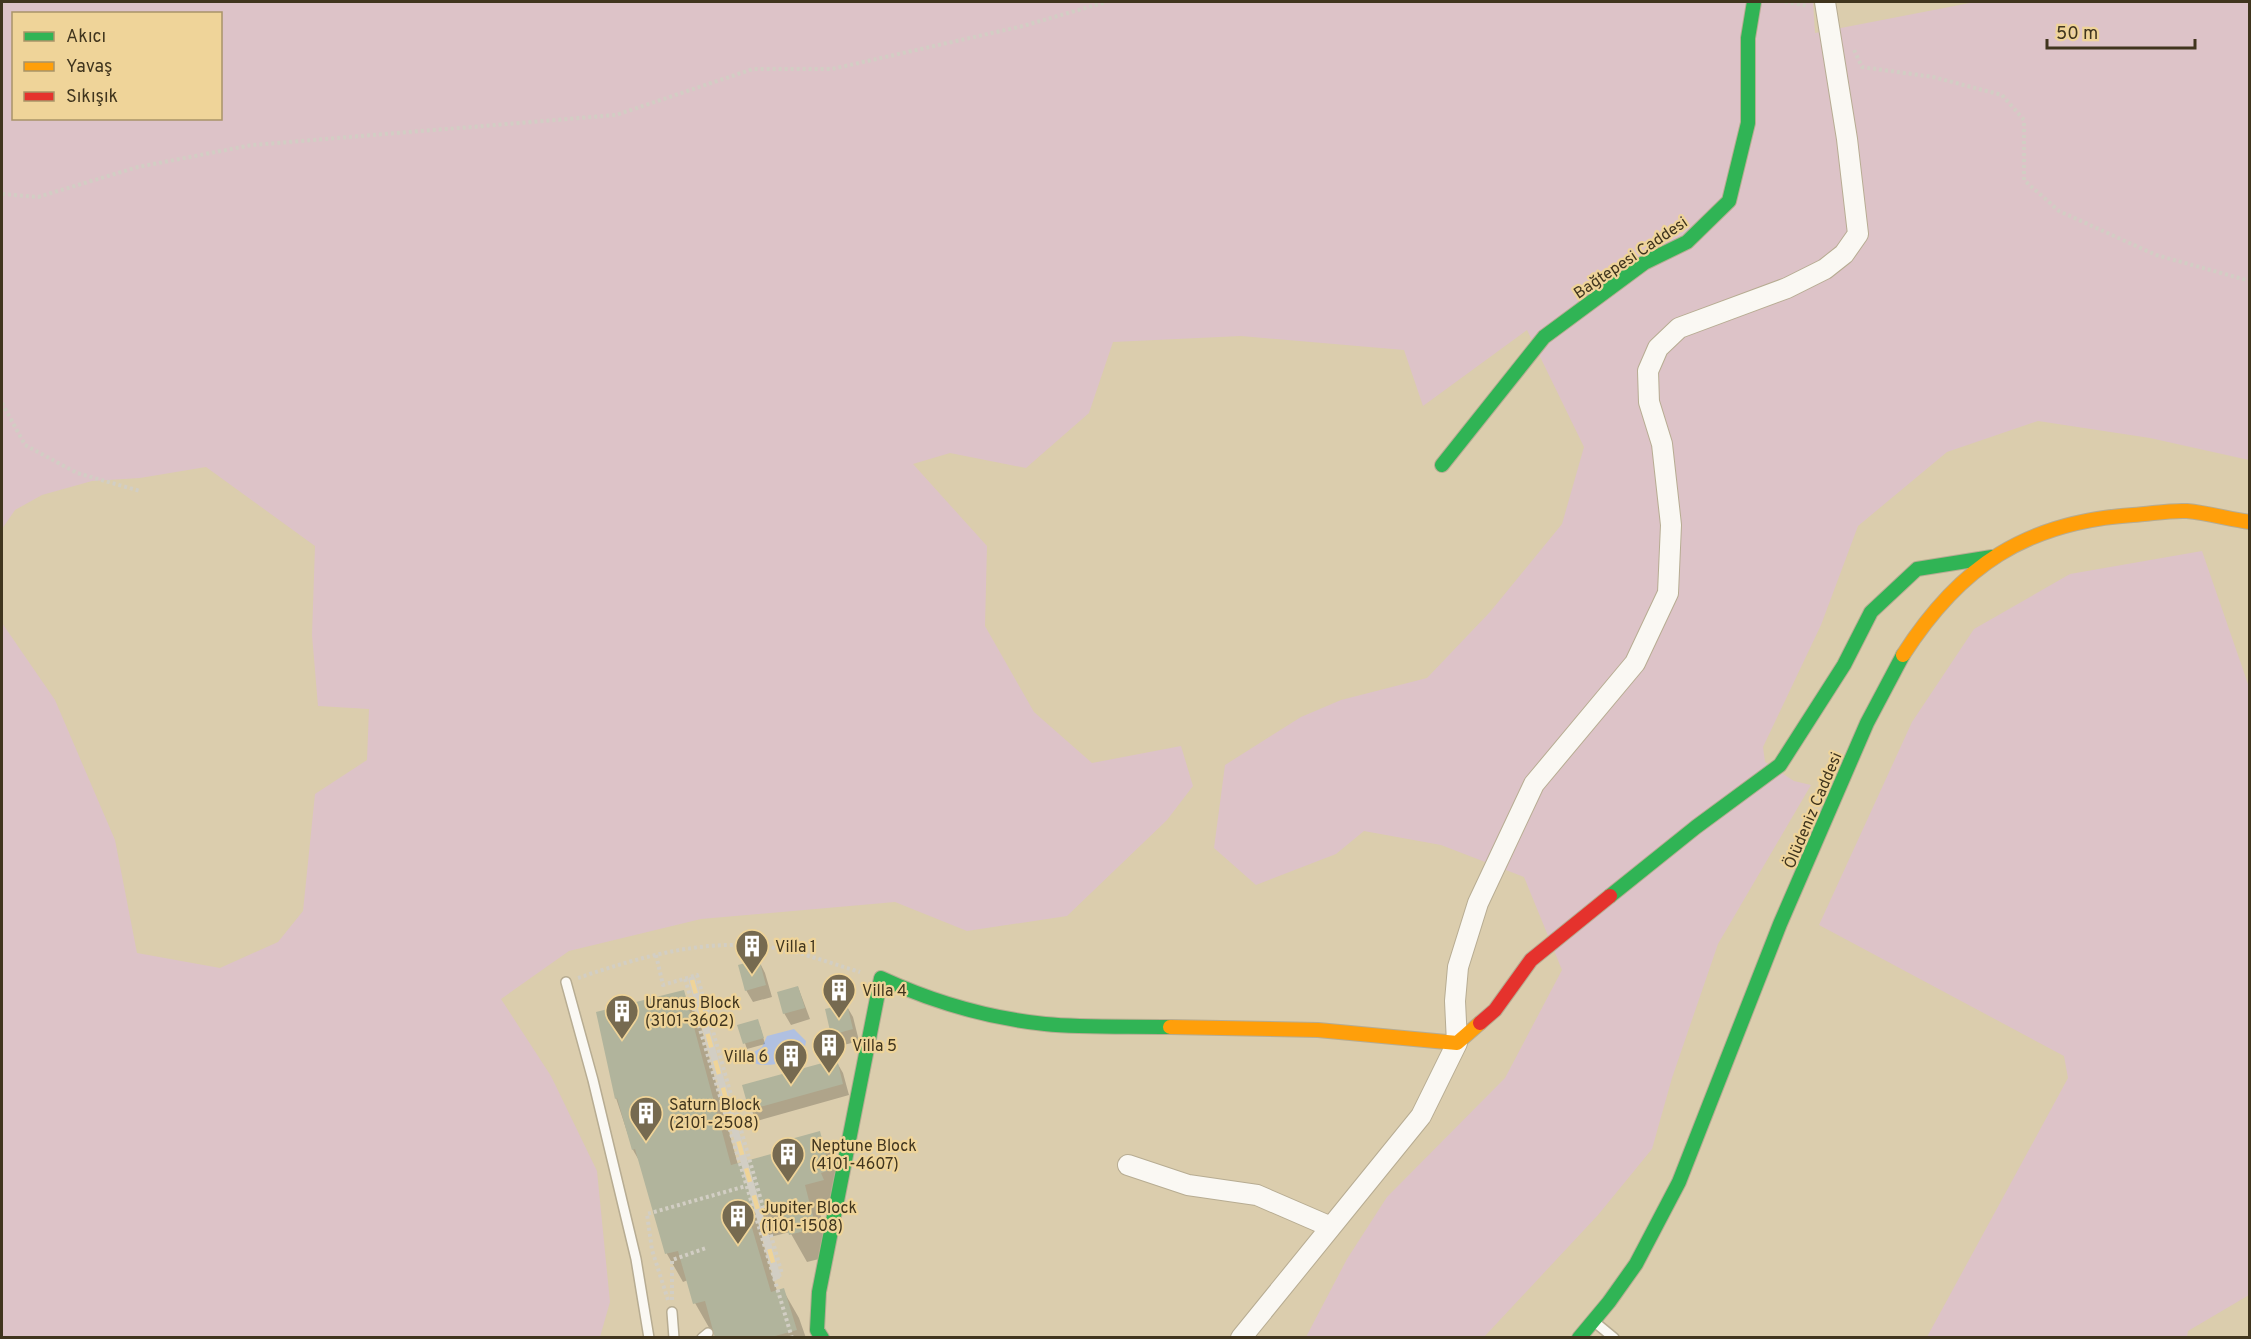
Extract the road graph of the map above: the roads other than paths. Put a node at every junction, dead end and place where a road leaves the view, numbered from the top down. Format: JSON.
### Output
{"nodes":[{"id":1,"x":1754,"y":2,"type":"edge"},
{"id":2,"x":1825,"y":2,"type":"edge"},
{"id":3,"x":1442,"y":465,"type":"dead end"},
{"id":4,"x":2250,"y":522,"type":"edge"},
{"id":5,"x":1992,"y":557,"type":"junction"},
{"id":6,"x":566,"y":982,"type":"road end"},
{"id":7,"x":1457,"y":1043,"type":"junction"},
{"id":8,"x":1128,"y":1165,"type":"dead end"},
{"id":9,"x":1331,"y":1227,"type":"junction"},
{"id":10,"x":672,"y":1312,"type":"road end"},
{"id":11,"x":1594,"y":1322,"type":"junction"},
{"id":12,"x":649,"y":1338,"type":"edge"},
{"id":13,"x":674,"y":1338,"type":"edge"},
{"id":14,"x":822,"y":1338,"type":"edge"},
{"id":15,"x":1241,"y":1338,"type":"edge"},
{"id":16,"x":1579,"y":1338,"type":"edge"},
{"id":17,"x":1614,"y":1338,"type":"edge"}],
"edges":[{"from":1,"to":3,"type":"street","name":"Bağtepesi Caddesi"},
{"from":2,"to":7,"type":"street"},
{"from":4,"to":5,"type":"street","name":"Ölüdeniz Caddesi"},
{"from":5,"to":7,"type":"street"},
{"from":5,"to":11,"type":"street","name":"Ölüdeniz Caddesi"},
{"from":6,"to":12,"type":"lane"},
{"from":7,"to":9,"type":"street"},
{"from":7,"to":14,"type":"street"},
{"from":8,"to":9,"type":"street"},
{"from":9,"to":15,"type":"street"},
{"from":10,"to":13,"type":"lane"},
{"from":11,"to":16,"type":"street","name":"Ölüdeniz Caddesi"},
{"from":11,"to":17,"type":"lane"}]}
